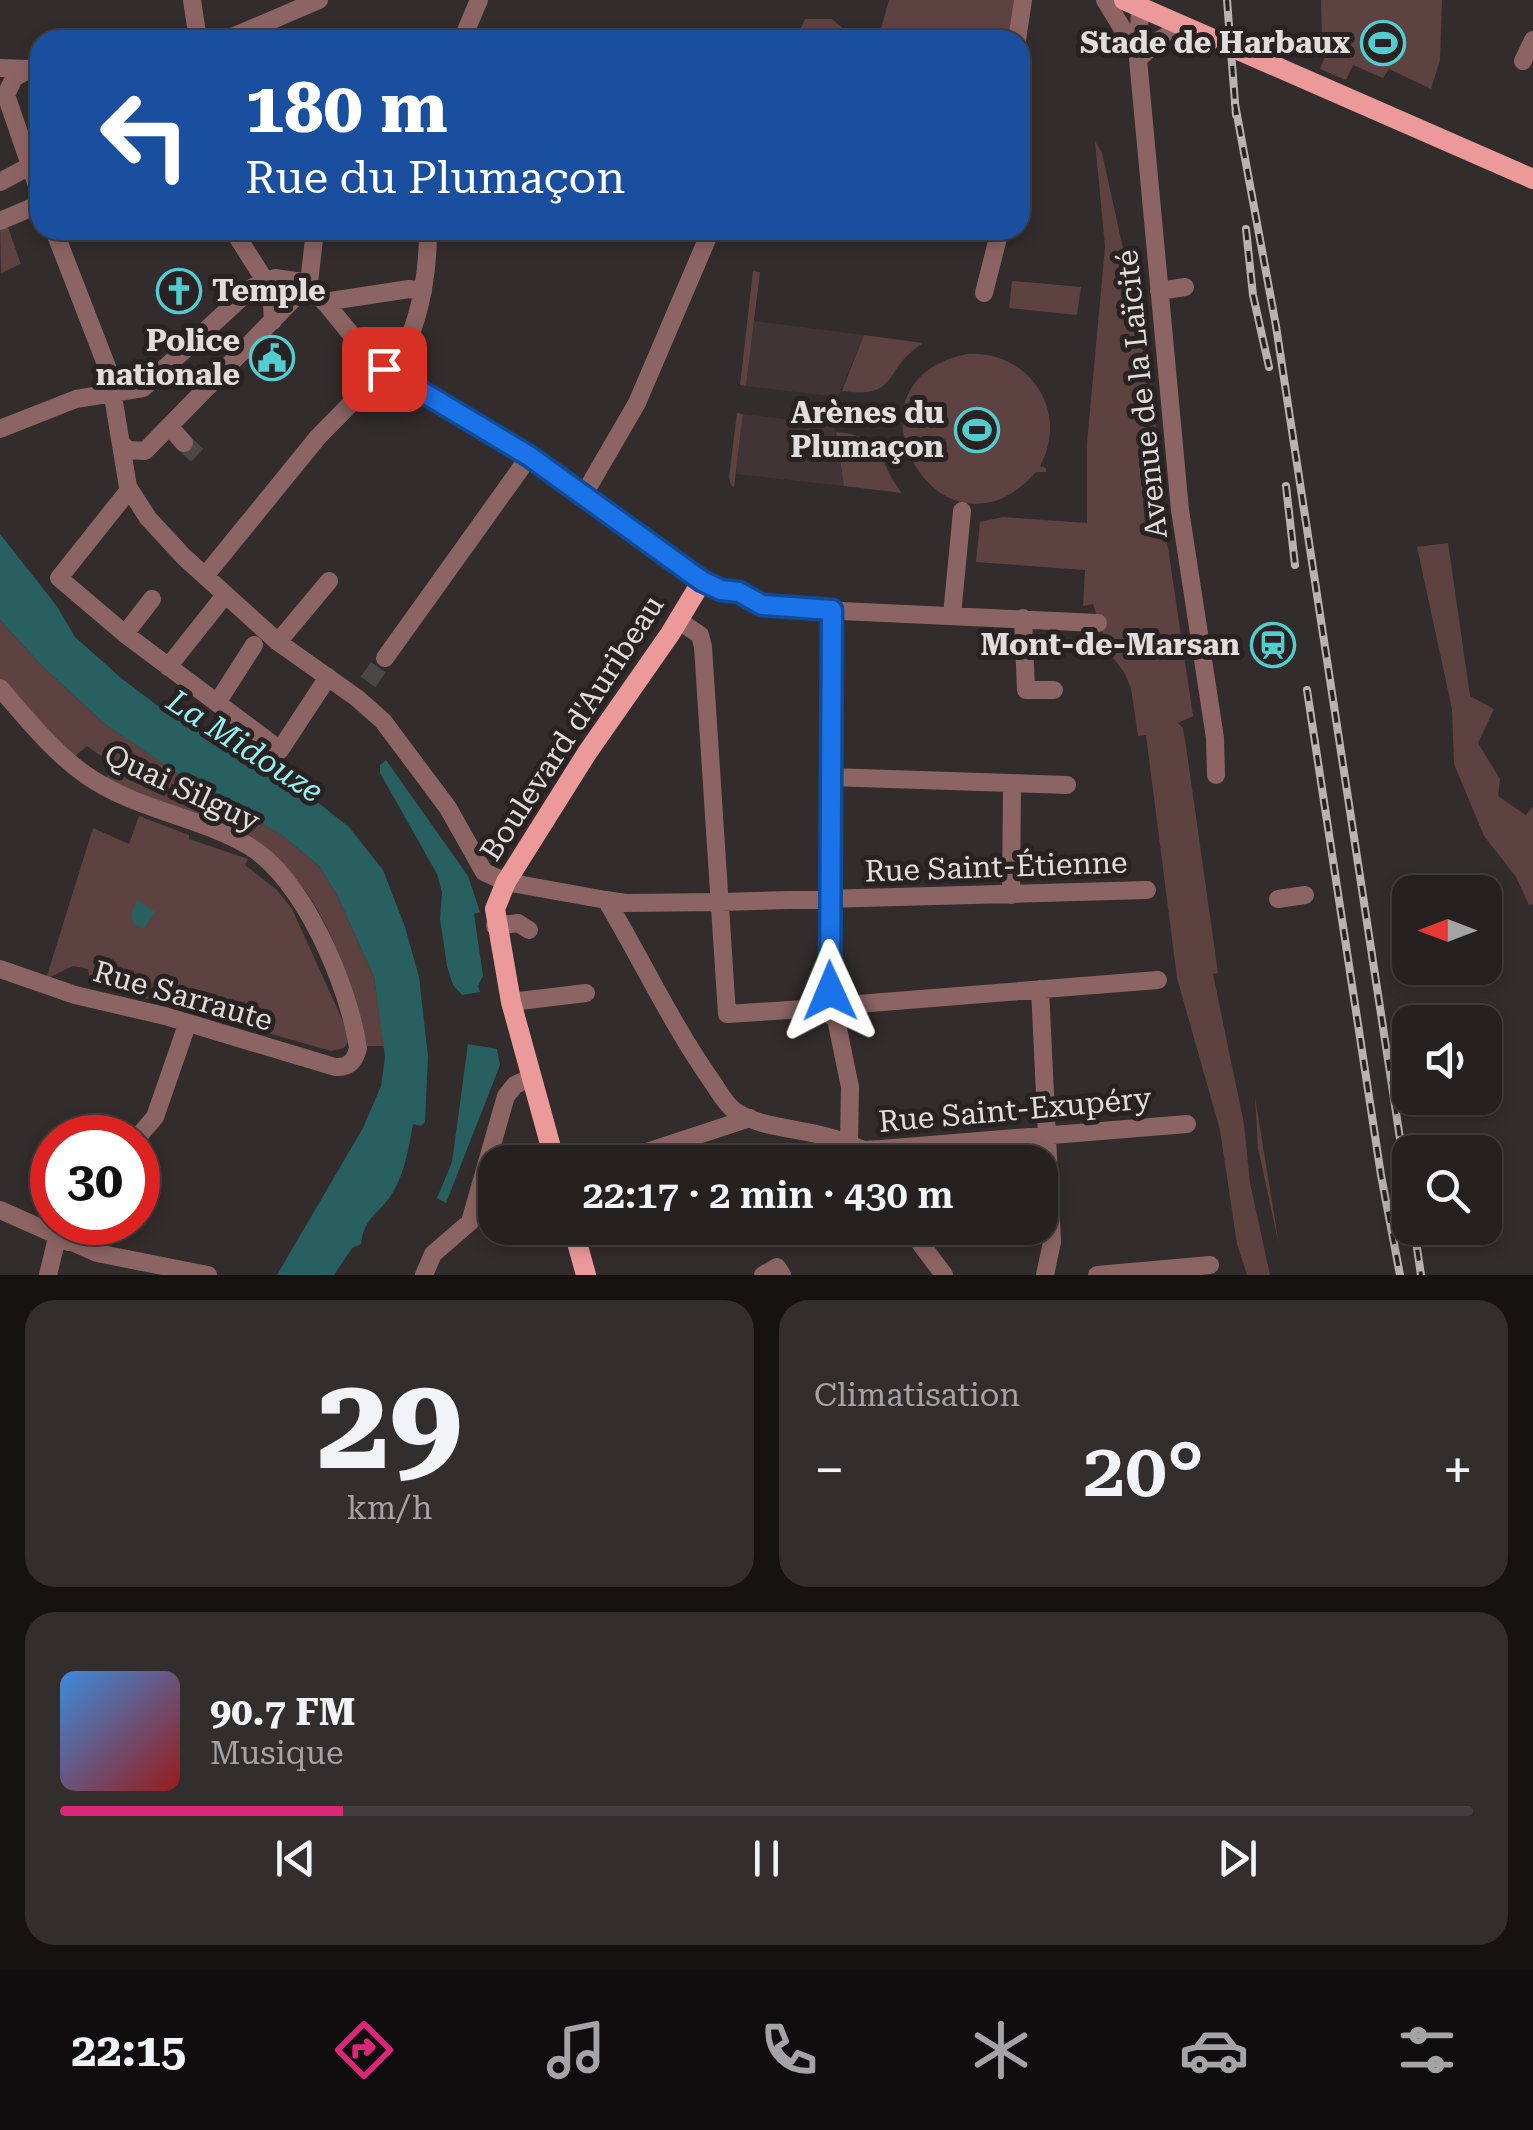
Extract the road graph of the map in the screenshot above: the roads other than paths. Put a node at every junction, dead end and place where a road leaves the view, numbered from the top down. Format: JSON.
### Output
{"nodes":[{"id":1,"x":192,"y":0,"type":"edge"},
{"id":2,"x":479,"y":0,"type":"edge"},
{"id":3,"x":1023,"y":0,"type":"edge"},
{"id":4,"x":1105,"y":0,"type":"edge"},
{"id":5,"x":312,"y":2,"type":"edge"},
{"id":6,"x":1155,"y":8,"type":"edge"},
{"id":7,"x":196,"y":30,"type":"edge"},
{"id":8,"x":248,"y":30,"type":"edge"},
{"id":9,"x":466,"y":30,"type":"edge"},
{"id":10,"x":1018,"y":30,"type":"edge"},
{"id":11,"x":1533,"y":40,"type":"edge"},
{"id":12,"x":1144,"y":53,"type":"junction"},
{"id":13,"x":1523,"y":61,"type":"dead end"},
{"id":14,"x":0,"y":68,"type":"edge"},
{"id":15,"x":30,"y":69,"type":"edge"},
{"id":16,"x":30,"y":71,"type":"edge"},
{"id":17,"x":30,"y":166,"type":"joint"},
{"id":18,"x":1533,"y":179,"type":"edge"},
{"id":19,"x":0,"y":182,"type":"edge"},
{"id":20,"x":30,"y":208,"type":"edge"},
{"id":21,"x":0,"y":221,"type":"edge"},
{"id":22,"x":58,"y":240,"type":"edge"},
{"id":23,"x":240,"y":240,"type":"edge"},
{"id":24,"x":314,"y":240,"type":"edge"},
{"id":25,"x":427,"y":240,"type":"edge"},
{"id":26,"x":707,"y":240,"type":"edge"},
{"id":27,"x":998,"y":240,"type":"edge"},
{"id":28,"x":265,"y":280,"type":"junction"},
{"id":29,"x":309,"y":284,"type":"junction"},
{"id":30,"x":1185,"y":287,"type":"dead end"},
{"id":31,"x":423,"y":291,"type":"junction"},
{"id":32,"x":1159,"y":291,"type":"junction"},
{"id":33,"x":984,"y":293,"type":"dead end"},
{"id":34,"x":324,"y":302,"type":"junction"},
{"id":35,"x":273,"y":320,"type":"junction"},
{"id":36,"x":388,"y":371,"type":"junction"},
{"id":37,"x":144,"y":388,"type":"junction"},
{"id":38,"x":112,"y":393,"type":"junction"},
{"id":39,"x":76,"y":399,"type":"junction"},
{"id":40,"x":115,"y":422,"type":"junction"},
{"id":41,"x":170,"y":426,"type":"junction"},
{"id":42,"x":0,"y":429,"type":"edge"},
{"id":43,"x":184,"y":442,"type":"tunnel mouth"},
{"id":44,"x":122,"y":445,"type":"junction"},
{"id":45,"x":529,"y":456,"type":"junction"},
{"id":46,"x":128,"y":490,"type":"junction"},
{"id":47,"x":582,"y":496,"type":"junction"},
{"id":48,"x":962,"y":511,"type":"dead end"},
{"id":49,"x":205,"y":576,"type":"junction"},
{"id":50,"x":329,"y":581,"type":"dead end"},
{"id":51,"x":702,"y":581,"type":"junction"},
{"id":52,"x":224,"y":594,"type":"junction"},
{"id":53,"x":152,"y":599,"type":"dead end"},
{"id":54,"x":832,"y":610,"type":"junction"},
{"id":55,"x":952,"y":615,"type":"junction"},
{"id":56,"x":1023,"y":618,"type":"junction"},
{"id":57,"x":679,"y":621,"type":"junction"},
{"id":58,"x":1098,"y":623,"type":"dead end"},
{"id":59,"x":125,"y":634,"type":"junction"},
{"id":60,"x":264,"y":639,"type":"junction"},
{"id":61,"x":385,"y":658,"type":"tunnel mouth"},
{"id":62,"x":168,"y":666,"type":"junction"},
{"id":63,"x":328,"y":676,"type":"junction"},
{"id":64,"x":0,"y":688,"type":"edge"},
{"id":65,"x":1054,"y":690,"type":"dead end"},
{"id":66,"x":217,"y":703,"type":"junction"},
{"id":67,"x":1216,"y":774,"type":"dead end"},
{"id":68,"x":830,"y":777,"type":"junction"},
{"id":69,"x":1012,"y":785,"type":"junction"},
{"id":70,"x":1067,"y":785,"type":"dead end"},
{"id":71,"x":506,"y":882,"type":"junction"},
{"id":72,"x":1147,"y":890,"type":"dead end"},
{"id":73,"x":1012,"y":895,"type":"junction"},
{"id":74,"x":1306,"y":895,"type":"dead end"},
{"id":75,"x":1278,"y":898,"type":"dead end"},
{"id":76,"x":830,"y":899,"type":"junction"},
{"id":77,"x":606,"y":900,"type":"junction"},
{"id":78,"x":720,"y":902,"type":"junction"},
{"id":79,"x":495,"y":917,"type":"junction"},
{"id":80,"x":529,"y":930,"type":"dead end"},
{"id":81,"x":0,"y":969,"type":"edge"},
{"id":82,"x":1158,"y":980,"type":"dead end"},
{"id":83,"x":1040,"y":988,"type":"junction"},
{"id":84,"x":586,"y":993,"type":"dead end"},
{"id":85,"x":825,"y":999,"type":"junction"},
{"id":86,"x":511,"y":1002,"type":"junction"},
{"id":87,"x":841,"y":1012,"type":"junction"},
{"id":88,"x":187,"y":1024,"type":"junction"},
{"id":89,"x":352,"y":1062,"type":"joint"},
{"id":90,"x":530,"y":1078,"type":"junction"},
{"id":91,"x":156,"y":1115,"type":"edge"},
{"id":92,"x":750,"y":1118,"type":"junction"},
{"id":93,"x":1187,"y":1124,"type":"dead end"},
{"id":94,"x":1048,"y":1135,"type":"junction"},
{"id":95,"x":849,"y":1144,"type":"junction"},
{"id":96,"x":550,"y":1145,"type":"edge"},
{"id":97,"x":668,"y":1145,"type":"edge"},
{"id":98,"x":0,"y":1210,"type":"edge"},
{"id":99,"x":30,"y":1224,"type":"edge"},
{"id":100,"x":61,"y":1245,"type":"edge"},
{"id":101,"x":78,"y":1245,"type":"edge"},
{"id":102,"x":578,"y":1245,"type":"edge"},
{"id":103,"x":922,"y":1245,"type":"edge"},
{"id":104,"x":1210,"y":1265,"type":"dead end"},
{"id":105,"x":48,"y":1275,"type":"edge"},
{"id":106,"x":208,"y":1275,"type":"edge"},
{"id":107,"x":424,"y":1275,"type":"edge"},
{"id":108,"x":586,"y":1275,"type":"edge"},
{"id":109,"x":763,"y":1275,"type":"edge"},
{"id":110,"x":782,"y":1275,"type":"edge"},
{"id":111,"x":944,"y":1275,"type":"edge"},
{"id":112,"x":1045,"y":1275,"type":"edge"},
{"id":113,"x":1098,"y":1275,"type":"edge"}],
"edges":[{"from":1,"to":7,"type":"street"},
{"from":2,"to":9,"type":"street"},
{"from":3,"to":10,"type":"street"},
{"from":4,"to":12,"type":"street"},
{"from":5,"to":8,"type":"street"},
{"from":6,"to":12,"type":"street"},
{"from":6,"to":12,"type":"street"},
{"from":6,"to":18,"type":"main road"},
{"from":11,"to":13,"type":"street"},
{"from":12,"to":32,"type":"street","name":"Avenue de la Laïcité"},
{"from":14,"to":15,"type":"street"},
{"from":16,"to":17,"type":"street"},
{"from":17,"to":19,"type":"street"},
{"from":20,"to":21,"type":"street"},
{"from":22,"to":38,"type":"street"},
{"from":23,"to":28,"type":"street"},
{"from":24,"to":29,"type":"street"},
{"from":25,"to":31,"type":"street"},
{"from":26,"to":47,"type":"street"},
{"from":27,"to":33,"type":"street"},
{"from":28,"to":29,"type":"street"},
{"from":28,"to":35,"type":"street"},
{"from":28,"to":37,"type":"street"},
{"from":29,"to":34,"type":"street"},
{"from":29,"to":35,"type":"street"},
{"from":30,"to":32,"type":"street"},
{"from":31,"to":34,"type":"street"},
{"from":31,"to":36,"type":"street"},
{"from":32,"to":67,"type":"street","name":"Avenue de la Laïcité"},
{"from":34,"to":36,"type":"street"},
{"from":35,"to":41,"type":"street"},
{"from":36,"to":45,"type":"street"},
{"from":36,"to":49,"type":"street"},
{"from":37,"to":38,"type":"street"},
{"from":37,"to":40,"type":"street"},
{"from":38,"to":39,"type":"street"},
{"from":38,"to":40,"type":"street"},
{"from":39,"to":40,"type":"street"},
{"from":39,"to":42,"type":"street"},
{"from":40,"to":44,"type":"street"},
{"from":41,"to":43,"type":"street"},
{"from":41,"to":44,"type":"street"},
{"from":44,"to":46,"type":"street"},
{"from":45,"to":47,"type":"street"},
{"from":45,"to":61,"type":"street"},
{"from":46,"to":49,"type":"street"},
{"from":46,"to":59,"type":"street"},
{"from":47,"to":51,"type":"street"},
{"from":48,"to":55,"type":"street"},
{"from":49,"to":52,"type":"street"},
{"from":50,"to":60,"type":"street"},
{"from":51,"to":54,"type":"street"},
{"from":51,"to":57,"type":"main road","name":"Boulevard d'Auribeau"},
{"from":52,"to":60,"type":"street"},
{"from":52,"to":62,"type":"street"},
{"from":53,"to":59,"type":"street"},
{"from":54,"to":55,"type":"street"},
{"from":54,"to":68,"type":"street"},
{"from":55,"to":56,"type":"street"},
{"from":56,"to":58,"type":"street"},
{"from":56,"to":65,"type":"street"},
{"from":57,"to":71,"type":"main road","name":"Boulevard d'Auribeau"},
{"from":57,"to":78,"type":"street"},
{"from":59,"to":62,"type":"street"},
{"from":60,"to":63,"type":"street"},
{"from":60,"to":66,"type":"street"},
{"from":62,"to":66,"type":"street"},
{"from":63,"to":66,"type":"street"},
{"from":63,"to":71,"type":"street","name":"Rue Saint-Étienne"},
{"from":64,"to":89,"type":"street","name":"Quai Silguy"},
{"from":68,"to":69,"type":"street"},
{"from":68,"to":76,"type":"street"},
{"from":69,"to":70,"type":"street"},
{"from":69,"to":73,"type":"street"},
{"from":71,"to":77,"type":"street","name":"Rue Saint-Étienne"},
{"from":71,"to":79,"type":"main road","name":"Boulevard d'Auribeau"},
{"from":72,"to":73,"type":"street","name":"Rue Saint-Étienne"},
{"from":73,"to":76,"type":"street","name":"Rue Saint-Étienne"},
{"from":74,"to":75,"type":"street"},
{"from":76,"to":78,"type":"street","name":"Rue Saint-Étienne"},
{"from":76,"to":85,"type":"street"},
{"from":77,"to":78,"type":"street","name":"Rue Saint-Étienne"},
{"from":77,"to":92,"type":"street"},
{"from":78,"to":85,"type":"street"},
{"from":79,"to":80,"type":"street"},
{"from":79,"to":86,"type":"main road"},
{"from":81,"to":88,"type":"street","name":"Rue Sarraute"},
{"from":82,"to":83,"type":"street"},
{"from":83,"to":87,"type":"street"},
{"from":83,"to":94,"type":"street"},
{"from":84,"to":86,"type":"street"},
{"from":85,"to":87,"type":"street"},
{"from":86,"to":90,"type":"main road"},
{"from":87,"to":95,"type":"street"},
{"from":88,"to":89,"type":"street","name":"Rue Sarraute"},
{"from":88,"to":91,"type":"street"},
{"from":90,"to":96,"type":"main road"},
{"from":90,"to":107,"type":"street"},
{"from":92,"to":95,"type":"street"},
{"from":92,"to":97,"type":"street"},
{"from":93,"to":94,"type":"street","name":"Rue Saint-Exupéry"},
{"from":94,"to":95,"type":"street","name":"Rue Saint-Exupéry"},
{"from":94,"to":112,"type":"street"},
{"from":98,"to":99,"type":"street"},
{"from":100,"to":105,"type":"street"},
{"from":101,"to":106,"type":"street"},
{"from":102,"to":108,"type":"main road"},
{"from":103,"to":111,"type":"street"},
{"from":104,"to":113,"type":"street"},
{"from":109,"to":110,"type":"street"}]}
